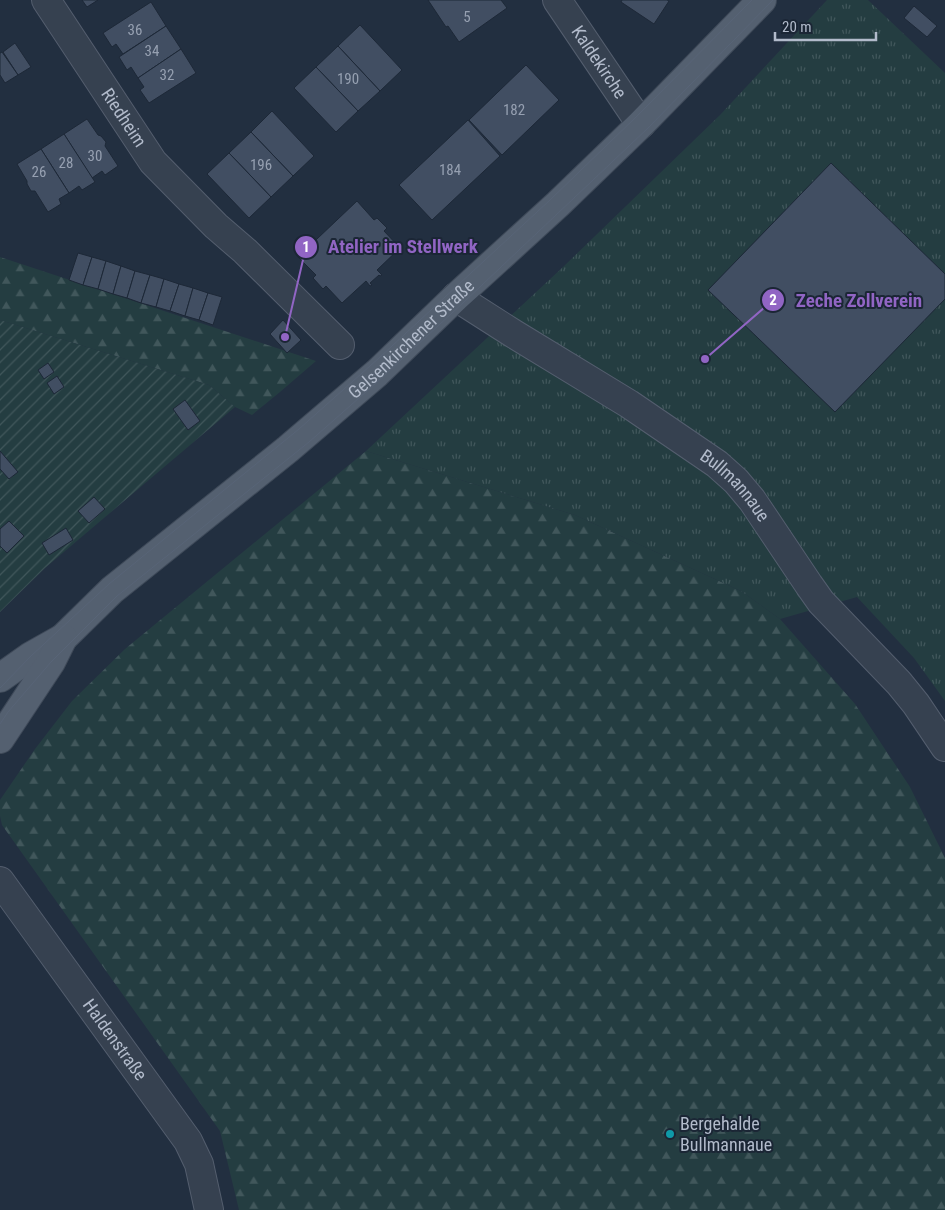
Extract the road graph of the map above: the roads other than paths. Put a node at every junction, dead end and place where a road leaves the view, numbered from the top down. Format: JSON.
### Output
{"nodes":[{"id":1,"x":46,"y":0,"type":"edge"},
{"id":2,"x":557,"y":0,"type":"edge"},
{"id":3,"x":762,"y":0,"type":"edge"},
{"id":4,"x":641,"y":124,"type":"junction"},
{"id":5,"x":456,"y":297,"type":"junction"},
{"id":6,"x":340,"y":345,"type":"dead end"},
{"id":7,"x":64,"y":638,"type":"junction"},
{"id":8,"x":0,"y":678,"type":"edge"},
{"id":9,"x":0,"y":739,"type":"edge"},
{"id":10,"x":945,"y":747,"type":"edge"},
{"id":11,"x":0,"y":881,"type":"edge"},
{"id":12,"x":210,"y":1210,"type":"edge"}],
"edges":[{"from":1,"to":6,"type":"street","name":"Riedheim"},
{"from":2,"to":4,"type":"street","name":"Kaldekirche"},
{"from":3,"to":4,"type":"main road","name":"Gelsenkirchener Straße"},
{"from":4,"to":5,"type":"main road","name":"Gelsenkirchener Straße"},
{"from":5,"to":7,"type":"main road","name":"Gelsenkirchener Straße"},
{"from":5,"to":10,"type":"street","name":"Bullmannaue"},
{"from":7,"to":8,"type":"main road","name":"Gelsenkirchener Straße"},
{"from":7,"to":9,"type":"main road","name":"Gelsenkirchener Straße"},
{"from":11,"to":12,"type":"street","name":"Haldenstraße"}]}
